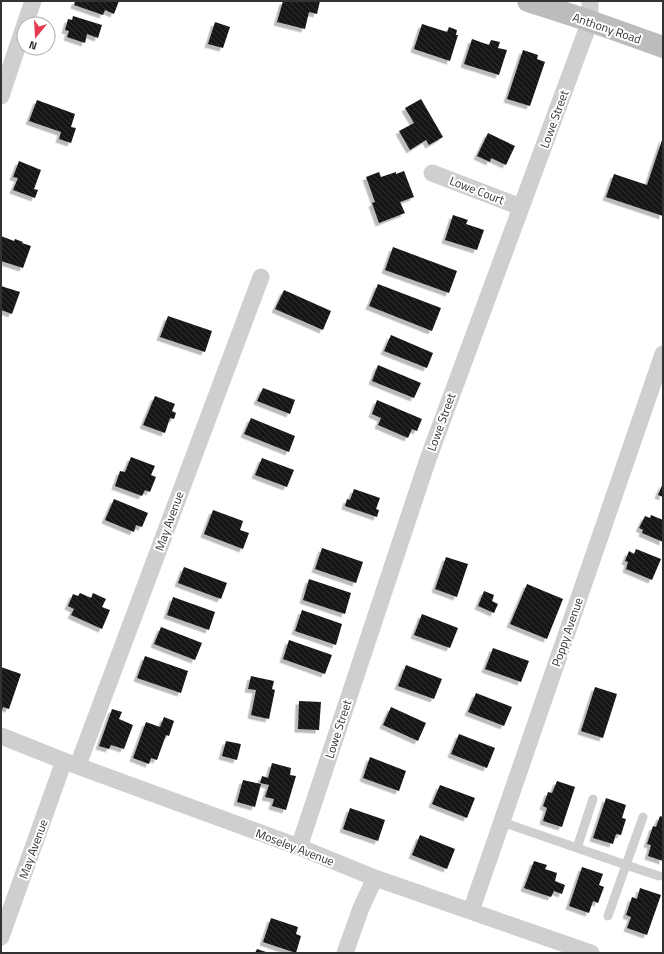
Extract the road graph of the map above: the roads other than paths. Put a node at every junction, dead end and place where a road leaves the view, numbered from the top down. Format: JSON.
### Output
{"nodes":[{"id":1,"x":33,"y":1,"type":"edge"},
{"id":2,"x":528,"y":1,"type":"edge"},
{"id":3,"x":590,"y":11,"type":"edge"},
{"id":4,"x":28,"y":16,"type":"edge"},
{"id":5,"x":663,"y":47,"type":"edge"},
{"id":6,"x":16,"y":51,"type":"edge"},
{"id":7,"x":1,"y":96,"type":"edge"},
{"id":8,"x":432,"y":173,"type":"dead end"},
{"id":9,"x":521,"y":207,"type":"junction"},
{"id":10,"x":261,"y":277,"type":"dead end"},
{"id":11,"x":663,"y":354,"type":"edge"},
{"id":12,"x":1,"y":736,"type":"edge"},
{"id":13,"x":71,"y":763,"type":"junction"},
{"id":14,"x":593,"y":799,"type":"dead end"},
{"id":15,"x":643,"y":817,"type":"dead end"},
{"id":16,"x":502,"y":822,"type":"junction"},
{"id":17,"x":298,"y":847,"type":"junction"},
{"id":18,"x":577,"y":848,"type":"junction"},
{"id":19,"x":626,"y":865,"type":"junction"},
{"id":20,"x":659,"y":876,"type":"dead end"},
{"id":21,"x":375,"y":878,"type":"junction"},
{"id":22,"x":472,"y":911,"type":"junction"},
{"id":23,"x":608,"y":916,"type":"dead end"},
{"id":24,"x":1,"y":937,"type":"edge"},
{"id":25,"x":345,"y":953,"type":"edge"},
{"id":26,"x":591,"y":953,"type":"edge"}],
"edges":[{"from":1,"to":4,"type":"street"},
{"from":2,"to":3,"type":"street","name":"Anthony Road"},
{"from":3,"to":5,"type":"street","name":"Anthony Road"},
{"from":3,"to":9,"type":"street","name":"Lowe Street"},
{"from":6,"to":7,"type":"street"},
{"from":8,"to":9,"type":"street","name":"Lowe Court"},
{"from":9,"to":17,"type":"street","name":"Lowe Street"},
{"from":10,"to":13,"type":"street","name":"May Avenue"},
{"from":11,"to":16,"type":"street","name":"Poppy Avenue"},
{"from":12,"to":13,"type":"street","name":"Moseley Avenue"},
{"from":13,"to":17,"type":"street","name":"Moseley Avenue"},
{"from":13,"to":24,"type":"street","name":"May Avenue"},
{"from":14,"to":18,"type":"lane"},
{"from":15,"to":19,"type":"lane"},
{"from":16,"to":18,"type":"lane"},
{"from":16,"to":22,"type":"street","name":"Poppy Avenue"},
{"from":17,"to":21,"type":"street","name":"Moseley Avenue"},
{"from":18,"to":19,"type":"lane"},
{"from":19,"to":20,"type":"lane"},
{"from":19,"to":23,"type":"lane"},
{"from":21,"to":22,"type":"street","name":"Moseley Avenue"},
{"from":21,"to":25,"type":"street"},
{"from":22,"to":26,"type":"street","name":"Moseley Avenue"}]}
